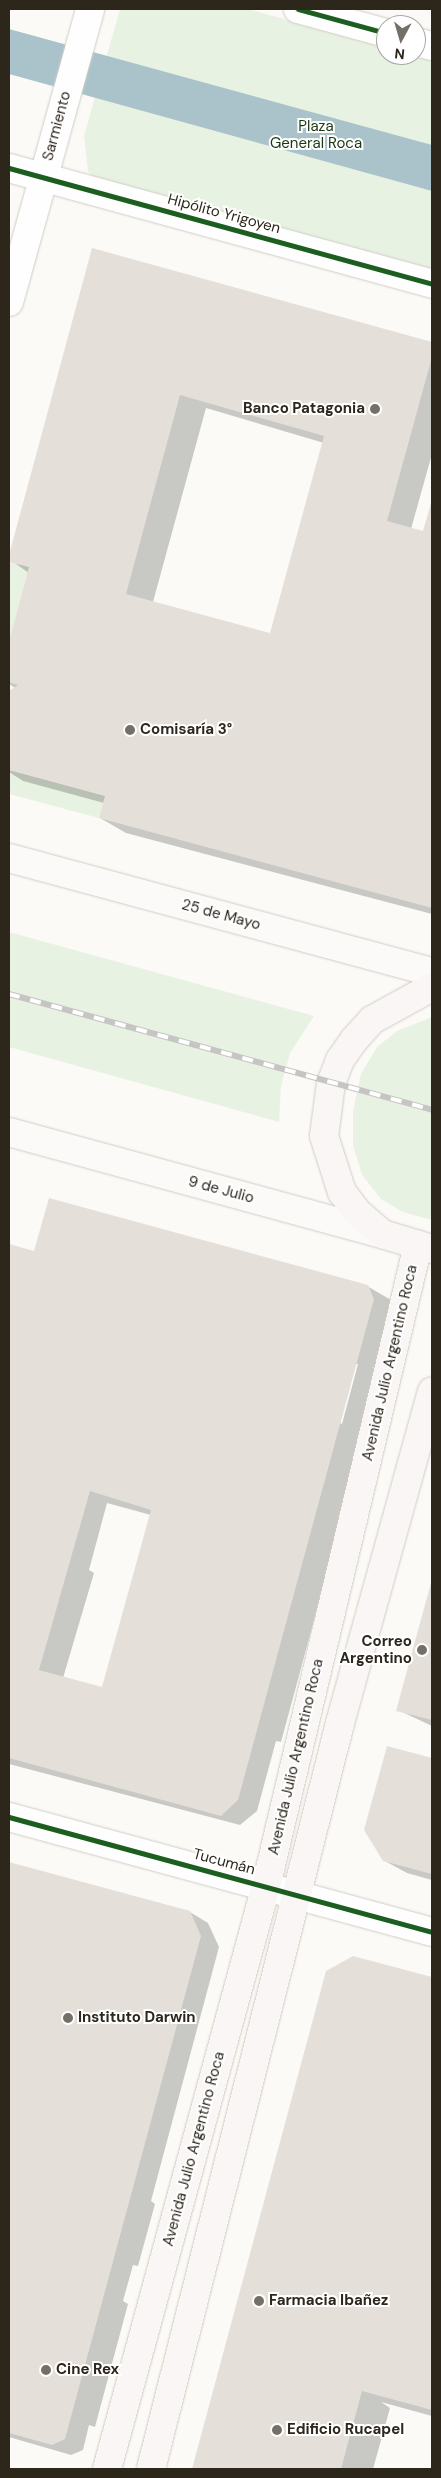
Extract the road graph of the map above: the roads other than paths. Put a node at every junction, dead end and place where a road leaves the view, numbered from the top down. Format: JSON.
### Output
{"nodes":[{"id":1,"x":90,"y":9,"type":"edge"},
{"id":2,"x":298,"y":9,"type":"edge"},
{"id":3,"x":376,"y":30,"type":"edge"},
{"id":4,"x":9,"y":168,"type":"edge"},
{"id":5,"x":43,"y":178,"type":"junction"},
{"id":6,"x":432,"y":284,"type":"edge"},
{"id":7,"x":9,"y":302,"type":"edge"},
{"id":8,"x":9,"y":858,"type":"edge"},
{"id":9,"x":432,"y":972,"type":"edge"},
{"id":10,"x":432,"y":987,"type":"edge"},
{"id":11,"x":9,"y":1132,"type":"edge"},
{"id":12,"x":382,"y":1234,"type":"junction"},
{"id":13,"x":425,"y":1247,"type":"edge"},
{"id":14,"x":432,"y":1392,"type":"edge"},
{"id":15,"x":9,"y":1817,"type":"edge"},
{"id":16,"x":266,"y":1886,"type":"junction"},
{"id":17,"x":298,"y":1896,"type":"junction"},
{"id":18,"x":432,"y":1932,"type":"edge"},
{"id":19,"x":107,"y":2469,"type":"edge"},
{"id":20,"x":152,"y":2469,"type":"edge"}],
"edges":[{"from":1,"to":5,"type":"street","name":"Sarmiento"},
{"from":2,"to":3,"type":"street"},
{"from":4,"to":5,"type":"street","name":"Hipólito Yrigoyen"},
{"from":5,"to":6,"type":"street","name":"Hipólito Yrigoyen"},
{"from":5,"to":7,"type":"street","name":"Sarmiento"},
{"from":8,"to":9,"type":"main road","name":"25 de Mayo"},
{"from":10,"to":12,"type":"main road"},
{"from":11,"to":12,"type":"main road","name":"9 de Julio"},
{"from":12,"to":13,"type":"main road","name":"9 de Julio"},
{"from":13,"to":16,"type":"main road","name":"Avenida Julio Argentino Roca"},
{"from":14,"to":17,"type":"main road"},
{"from":15,"to":16,"type":"street","name":"Tucumán"},
{"from":16,"to":17,"type":"street","name":"Tucumán"},
{"from":16,"to":19,"type":"main road","name":"Avenida Julio Argentino Roca"},
{"from":17,"to":18,"type":"street","name":"Tucumán"},
{"from":17,"to":20,"type":"main road"}]}
